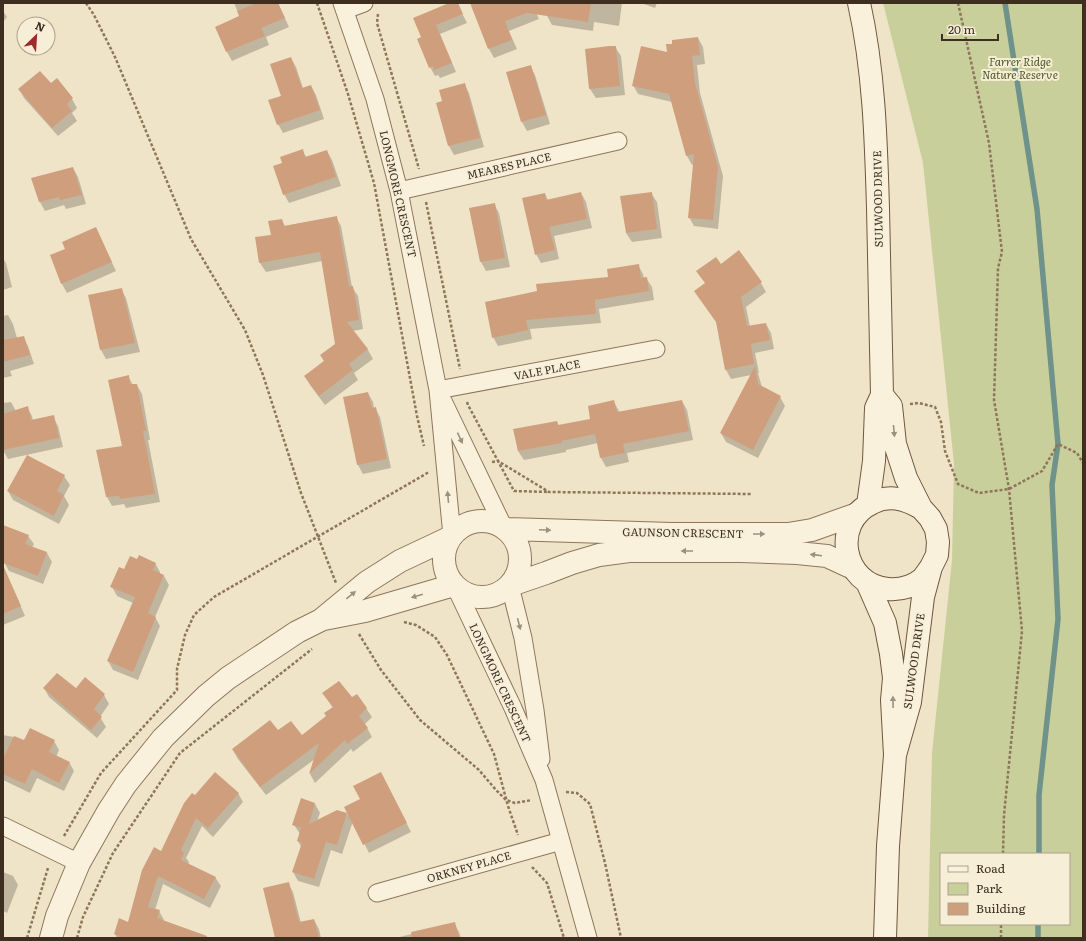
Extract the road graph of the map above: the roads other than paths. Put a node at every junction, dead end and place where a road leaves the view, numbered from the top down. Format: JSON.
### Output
{"nodes":[{"id":1,"x":859,"y":3,"type":"edge"},
{"id":2,"x":372,"y":6,"type":"edge"},
{"id":3,"x":344,"y":7,"type":"edge"},
{"id":4,"x":618,"y":141,"type":"dead end"},
{"id":5,"x":399,"y":191,"type":"junction"},
{"id":6,"x":656,"y":349,"type":"dead end"},
{"id":7,"x":438,"y":390,"type":"junction"},
{"id":8,"x":887,"y":401,"type":"junction"},
{"id":9,"x":921,"y":508,"type":"junction"},
{"id":10,"x":862,"y":510,"type":"junction"},
{"id":11,"x":504,"y":528,"type":"junction"},
{"id":12,"x":451,"y":537,"type":"junction"},
{"id":13,"x":932,"y":567,"type":"junction"},
{"id":14,"x":860,"y":575,"type":"junction"},
{"id":15,"x":510,"y":585,"type":"junction"},
{"id":16,"x":455,"y":586,"type":"junction"},
{"id":17,"x":321,"y":620,"type":"junction"},
{"id":18,"x":896,"y":754,"type":"junction"},
{"id":19,"x":544,"y":780,"type":"junction"},
{"id":20,"x":3,"y":826,"type":"edge"},
{"id":21,"x":561,"y":841,"type":"junction"},
{"id":22,"x":79,"y":863,"type":"junction"},
{"id":23,"x":377,"y":893,"type":"dead end"},
{"id":24,"x":51,"y":938,"type":"edge"},
{"id":25,"x":588,"y":938,"type":"edge"},
{"id":26,"x":885,"y":938,"type":"edge"}],
"edges":[{"from":1,"to":8,"type":"street","name":"SULWOOD DRIVE"},
{"from":2,"to":3,"type":"street"},
{"from":3,"to":5,"type":"street","name":"LONGMORE CRESCENT"},
{"from":4,"to":5,"type":"street","name":"MEARES PLACE"},
{"from":5,"to":7,"type":"street","name":"LONGMORE CRESCENT"},
{"from":6,"to":7,"type":"street","name":"VALE PLACE"},
{"from":7,"to":11,"type":"street","name":"LONGMORE CRESCENT","one_way":true},
{"from":12,"to":7,"type":"street","name":"LONGMORE CRESCENT","one_way":true},
{"from":8,"to":9,"type":"street","name":"SULWOOD DRIVE","one_way":true},
{"from":8,"to":10,"type":"street","name":"SULWOOD DRIVE"},
{"from":9,"to":10,"type":"street","name":"SULWOOD DRIVE"},
{"from":9,"to":13,"type":"street","name":"SULWOOD DRIVE"},
{"from":11,"to":10,"type":"street","name":"GAUNSON CRESCENT","one_way":true},
{"from":10,"to":14,"type":"street","name":"SULWOOD DRIVE"},
{"from":11,"to":12,"type":"street"},
{"from":11,"to":15,"type":"street"},
{"from":12,"to":16,"type":"street"},
{"from":17,"to":12,"type":"street","one_way":true},
{"from":13,"to":14,"type":"street","name":"SULWOOD DRIVE"},
{"from":13,"to":18,"type":"street","name":"SULWOOD DRIVE"},
{"from":14,"to":15,"type":"street","name":"GAUNSON CRESCENT","one_way":true},
{"from":18,"to":14,"type":"street","name":"SULWOOD DRIVE","one_way":true},
{"from":15,"to":16,"type":"street"},
{"from":15,"to":19,"type":"street","name":"LONGMORE CRESCENT","one_way":true},
{"from":16,"to":17,"type":"street","one_way":true},
{"from":16,"to":19,"type":"street","name":"LONGMORE CRESCENT"},
{"from":17,"to":22,"type":"street"},
{"from":18,"to":26,"type":"street","name":"SULWOOD DRIVE"},
{"from":19,"to":21,"type":"street","name":"LONGMORE CRESCENT"},
{"from":20,"to":22,"type":"street"},
{"from":21,"to":23,"type":"street","name":"ORKNEY PLACE"},
{"from":21,"to":25,"type":"street","name":"LONGMORE CRESCENT"},
{"from":22,"to":24,"type":"street"}]}
